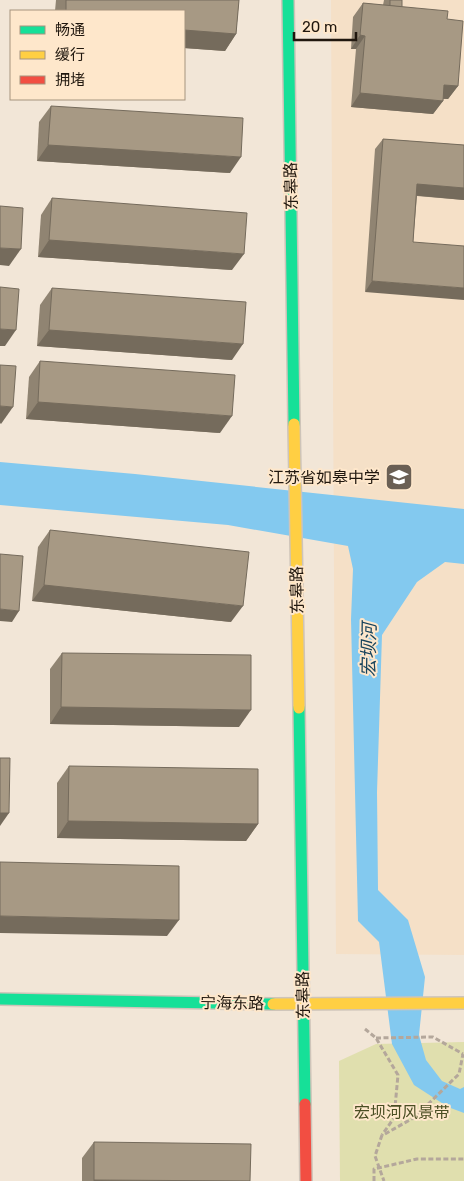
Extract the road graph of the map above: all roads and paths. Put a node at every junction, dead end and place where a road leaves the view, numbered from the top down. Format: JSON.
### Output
{"nodes":[{"id":1,"x":288,"y":0,"type":"edge"},
{"id":2,"x":0,"y":999,"type":"edge"},
{"id":3,"x":464,"y":1003,"type":"edge"},
{"id":4,"x":303,"y":1004,"type":"junction"},
{"id":5,"x":463,"y":1054,"type":"edge"},
{"id":6,"x":382,"y":1135,"type":"junction"},
{"id":7,"x":464,"y":1159,"type":"edge"},
{"id":8,"x":306,"y":1181,"type":"edge"},
{"id":9,"x":374,"y":1181,"type":"edge"},
{"id":10,"x":384,"y":1181,"type":"edge"}],
"edges":[{"from":1,"to":4,"type":"street","name":"东皋路"},
{"from":2,"to":4,"type":"street","name":"宁海东路"},
{"from":3,"to":4,"type":"street","name":"宁海东路"},
{"from":4,"to":8,"type":"street","name":"东皋路"},
{"from":5,"to":6,"type":"path"},
{"from":5,"to":6,"type":"path"},
{"from":6,"to":10,"type":"path","bridge":true},
{"from":7,"to":9,"type":"path"}]}
